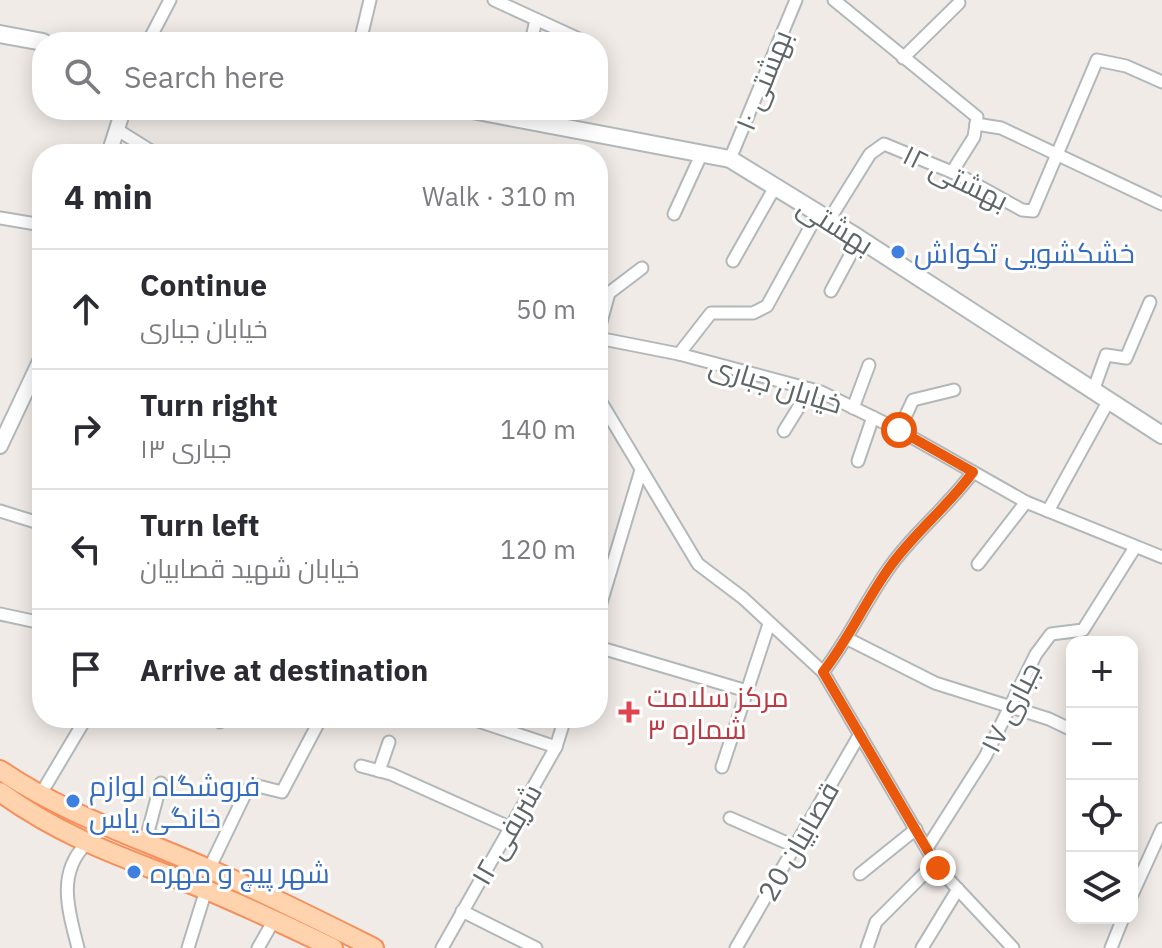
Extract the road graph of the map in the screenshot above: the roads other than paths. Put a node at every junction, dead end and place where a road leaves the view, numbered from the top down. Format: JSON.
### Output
{"nodes":[{"id":1,"x":170,"y":0,"type":"edge"},
{"id":2,"x":370,"y":0,"type":"edge"},
{"id":3,"x":494,"y":0,"type":"edge"},
{"id":4,"x":796,"y":0,"type":"edge"},
{"id":5,"x":834,"y":0,"type":"edge"},
{"id":6,"x":959,"y":3,"type":"dead end"},
{"id":7,"x":536,"y":20,"type":"junction"},
{"id":8,"x":153,"y":32,"type":"edge"},
{"id":9,"x":362,"y":32,"type":"edge"},
{"id":10,"x":533,"y":32,"type":"edge"},
{"id":11,"x":563,"y":32,"type":"edge"},
{"id":12,"x":0,"y":34,"type":"edge"},
{"id":13,"x":32,"y":40,"type":"edge"},
{"id":14,"x":903,"y":58,"type":"junction"},
{"id":15,"x":1162,"y":82,"type":"edge"},
{"id":16,"x":119,"y":120,"type":"edge"},
{"id":17,"x":549,"y":120,"type":"edge"},
{"id":18,"x":976,"y":124,"type":"junction"},
{"id":19,"x":116,"y":129,"type":"junction"},
{"id":20,"x":112,"y":144,"type":"edge"},
{"id":21,"x":140,"y":144,"type":"edge"},
{"id":22,"x":702,"y":153,"type":"junction"},
{"id":23,"x":1059,"y":155,"type":"junction"},
{"id":24,"x":730,"y":159,"type":"junction"},
{"id":25,"x":952,"y":172,"type":"junction"},
{"id":26,"x":775,"y":187,"type":"junction"},
{"id":27,"x":1162,"y":204,"type":"edge"},
{"id":28,"x":674,"y":214,"type":"dead end"},
{"id":29,"x":824,"y":217,"type":"junction"},
{"id":30,"x":0,"y":218,"type":"edge"},
{"id":31,"x":32,"y":223,"type":"edge"},
{"id":32,"x":859,"y":239,"type":"junction"},
{"id":33,"x":733,"y":261,"type":"dead end"},
{"id":34,"x":642,"y":268,"type":"dead end"},
{"id":35,"x":831,"y":291,"type":"dead end"},
{"id":36,"x":608,"y":297,"type":"edge"},
{"id":37,"x":1150,"y":302,"type":"dead end"},
{"id":38,"x":608,"y":338,"type":"edge"},
{"id":39,"x":679,"y":354,"type":"junction"},
{"id":40,"x":869,"y":365,"type":"dead end"},
{"id":41,"x":32,"y":378,"type":"edge"},
{"id":42,"x":810,"y":389,"type":"junction"},
{"id":43,"x":954,"y":390,"type":"dead end"},
{"id":44,"x":1093,"y":391,"type":"junction"},
{"id":45,"x":1108,"y":402,"type":"junction"},
{"id":46,"x":853,"y":408,"type":"junction"},
{"id":47,"x":608,"y":414,"type":"edge"},
{"id":48,"x":873,"y":417,"type":"junction"},
{"id":49,"x":899,"y":430,"type":"junction"},
{"id":50,"x":784,"y":431,"type":"dead end"},
{"id":51,"x":1162,"y":435,"type":"edge"},
{"id":52,"x":0,"y":444,"type":"edge"},
{"id":53,"x":858,"y":461,"type":"dead end"},
{"id":54,"x":641,"y":470,"type":"junction"},
{"id":55,"x":973,"y":472,"type":"junction"},
{"id":56,"x":1026,"y":502,"type":"junction"},
{"id":57,"x":0,"y":511,"type":"edge"},
{"id":58,"x":1048,"y":511,"type":"junction"},
{"id":59,"x":32,"y":521,"type":"edge"},
{"id":60,"x":1134,"y":549,"type":"junction"},
{"id":61,"x":1162,"y":557,"type":"edge"},
{"id":62,"x":978,"y":564,"type":"dead end"},
{"id":63,"x":610,"y":572,"type":"joint"},
{"id":64,"x":608,"y":579,"type":"edge"},
{"id":65,"x":0,"y":614,"type":"edge"},
{"id":66,"x":32,"y":621,"type":"edge"},
{"id":67,"x":769,"y":624,"type":"junction"},
{"id":68,"x":848,"y":639,"type":"junction"},
{"id":69,"x":608,"y":650,"type":"edge"},
{"id":70,"x":823,"y":672,"type":"junction"},
{"id":71,"x":747,"y":691,"type":"junction"},
{"id":72,"x":1009,"y":708,"type":"junction"},
{"id":73,"x":80,"y":728,"type":"edge"},
{"id":74,"x":316,"y":728,"type":"edge"},
{"id":75,"x":499,"y":728,"type":"edge"},
{"id":76,"x":562,"y":728,"type":"edge"},
{"id":77,"x":1066,"y":728,"type":"edge"},
{"id":78,"x":860,"y":734,"type":"junction"},
{"id":79,"x":389,"y":742,"type":"dead end"},
{"id":80,"x":556,"y":747,"type":"junction"},
{"id":81,"x":361,"y":766,"type":"dead end"},
{"id":82,"x":722,"y":767,"type":"dead end"},
{"id":83,"x":0,"y":770,"type":"edge"},
{"id":84,"x":379,"y":771,"type":"junction"},
{"id":85,"x":161,"y":783,"type":"dead end"},
{"id":86,"x":0,"y":792,"type":"edge"},
{"id":87,"x":39,"y":797,"type":"junction"},
{"id":88,"x":730,"y":818,"type":"dead end"},
{"id":89,"x":509,"y":827,"type":"junction"},
{"id":90,"x":916,"y":829,"type":"junction"},
{"id":91,"x":1162,"y":829,"type":"edge"},
{"id":92,"x":145,"y":843,"type":"junction"},
{"id":93,"x":86,"y":844,"type":"junction"},
{"id":94,"x":794,"y":846,"type":"junction"},
{"id":95,"x":927,"y":848,"type":"junction"},
{"id":96,"x":935,"y":863,"type":"junction"},
{"id":97,"x":209,"y":869,"type":"junction"},
{"id":98,"x":860,"y":874,"type":"dead end"},
{"id":99,"x":1138,"y":882,"type":"edge"},
{"id":100,"x":958,"y":889,"type":"junction"},
{"id":101,"x":206,"y":890,"type":"junction"},
{"id":102,"x":258,"y":892,"type":"junction"},
{"id":103,"x":250,"y":910,"type":"junction"},
{"id":104,"x":462,"y":911,"type":"junction"},
{"id":105,"x":274,"y":920,"type":"junction"},
{"id":106,"x":1121,"y":924,"type":"edge"},
{"id":107,"x":78,"y":948,"type":"edge"},
{"id":108,"x":188,"y":948,"type":"edge"},
{"id":109,"x":258,"y":948,"type":"edge"},
{"id":110,"x":333,"y":948,"type":"edge"},
{"id":111,"x":374,"y":948,"type":"edge"},
{"id":112,"x":442,"y":948,"type":"edge"},
{"id":113,"x":536,"y":948,"type":"edge"},
{"id":114,"x":736,"y":948,"type":"edge"},
{"id":115,"x":867,"y":948,"type":"edge"},
{"id":116,"x":922,"y":948,"type":"edge"},
{"id":117,"x":1013,"y":948,"type":"edge"},
{"id":118,"x":1111,"y":948,"type":"edge"}],
"edges":[{"from":1,"to":8,"type":"street"},
{"from":2,"to":9,"type":"street"},
{"from":3,"to":7,"type":"street"},
{"from":4,"to":24,"type":"street","name":"بهشتی ۱۰"},
{"from":5,"to":14,"type":"street"},
{"from":6,"to":14,"type":"street"},
{"from":7,"to":10,"type":"street"},
{"from":7,"to":11,"type":"street"},
{"from":12,"to":13,"type":"main road"},
{"from":14,"to":18,"type":"street"},
{"from":15,"to":23,"type":"street","name":"بهشتی ۱۲"},
{"from":16,"to":19,"type":"street"},
{"from":17,"to":22,"type":"main road","name":"بهشتی"},
{"from":18,"to":23,"type":"street"},
{"from":18,"to":25,"type":"street"},
{"from":19,"to":20,"type":"street"},
{"from":19,"to":21,"type":"street"},
{"from":22,"to":24,"type":"main road","name":"بهشتی"},
{"from":22,"to":28,"type":"street"},
{"from":23,"to":25,"type":"street","name":"بهشتی ۱۲"},
{"from":23,"to":27,"type":"street"},
{"from":24,"to":26,"type":"main road","name":"بهشتی"},
{"from":25,"to":29,"type":"street","name":"بهشتی ۱۲"},
{"from":26,"to":29,"type":"main road","name":"بهشتی"},
{"from":26,"to":33,"type":"street"},
{"from":29,"to":32,"type":"main road","name":"بهشتی"},
{"from":29,"to":39,"type":"street"},
{"from":30,"to":31,"type":"street"},
{"from":32,"to":35,"type":"street"},
{"from":32,"to":44,"type":"main road","name":"بهشتی"},
{"from":34,"to":36,"type":"street"},
{"from":37,"to":44,"type":"street"},
{"from":38,"to":39,"type":"street","name":"خیابان جباری"},
{"from":39,"to":42,"type":"street","name":"خیابان جباری"},
{"from":40,"to":46,"type":"street"},
{"from":41,"to":52,"type":"street"},
{"from":42,"to":46,"type":"street","name":"خیابان جباری"},
{"from":42,"to":50,"type":"street"},
{"from":43,"to":49,"type":"street"},
{"from":44,"to":45,"type":"main road","name":"بهشتی"},
{"from":45,"to":51,"type":"main road","name":"بهشتی"},
{"from":45,"to":58,"type":"street"},
{"from":46,"to":48,"type":"street","name":"خیابان جباری"},
{"from":47,"to":54,"type":"street"},
{"from":48,"to":49,"type":"street","name":"خیابان جباری"},
{"from":48,"to":53,"type":"street"},
{"from":49,"to":55,"type":"street","name":"خیابان جباری"},
{"from":54,"to":63,"type":"street"},
{"from":54,"to":67,"type":"street"},
{"from":55,"to":56,"type":"street","name":"خیابان جباری"},
{"from":55,"to":68,"type":"street"},
{"from":56,"to":58,"type":"street","name":"خیابان جباری"},
{"from":56,"to":62,"type":"street"},
{"from":57,"to":59,"type":"street"},
{"from":58,"to":60,"type":"street","name":"خیابان جباری"},
{"from":60,"to":61,"type":"street","name":"خیابان جباری"},
{"from":60,"to":72,"type":"street","name":"جباری ۱۷"},
{"from":63,"to":64,"type":"street"},
{"from":65,"to":66,"type":"street"},
{"from":67,"to":70,"type":"street"},
{"from":67,"to":71,"type":"street"},
{"from":68,"to":70,"type":"street"},
{"from":68,"to":72,"type":"street"},
{"from":69,"to":71,"type":"street"},
{"from":70,"to":78,"type":"street"},
{"from":71,"to":82,"type":"street"},
{"from":72,"to":77,"type":"street"},
{"from":72,"to":95,"type":"street","name":"جباری ۱۷"},
{"from":73,"to":87,"type":"street"},
{"from":74,"to":97,"type":"street"},
{"from":75,"to":80,"type":"street"},
{"from":76,"to":80,"type":"street","name":"شریفی ۱۲"},
{"from":78,"to":90,"type":"street"},
{"from":78,"to":94,"type":"street","name":"قصابیان 20"},
{"from":79,"to":84,"type":"street"},
{"from":80,"to":89,"type":"street","name":"شریفی ۱۲"},
{"from":81,"to":84,"type":"street"},
{"from":83,"to":87,"type":"main road"},
{"from":84,"to":89,"type":"street"},
{"from":85,"to":92,"type":"street"},
{"from":86,"to":93,"type":"main road"},
{"from":87,"to":92,"type":"main road"},
{"from":88,"to":94,"type":"street"},
{"from":89,"to":104,"type":"street","name":"شریفی ۱۲"},
{"from":90,"to":95,"type":"street"},
{"from":90,"to":98,"type":"street"},
{"from":91,"to":99,"type":"street"},
{"from":92,"to":97,"type":"main road"},
{"from":93,"to":101,"type":"main road"},
{"from":93,"to":107,"type":"street"},
{"from":94,"to":114,"type":"street","name":"قصابیان 20"},
{"from":95,"to":96,"type":"street"},
{"from":96,"to":100,"type":"street"},
{"from":96,"to":115,"type":"street"},
{"from":97,"to":102,"type":"main road"},
{"from":100,"to":116,"type":"street"},
{"from":100,"to":117,"type":"street"},
{"from":101,"to":103,"type":"main road"},
{"from":101,"to":108,"type":"street"},
{"from":102,"to":103,"type":"main road"},
{"from":102,"to":111,"type":"main road"},
{"from":103,"to":105,"type":"main road"},
{"from":104,"to":112,"type":"street","name":"شریفی ۱۲"},
{"from":104,"to":113,"type":"street"},
{"from":105,"to":109,"type":"street"},
{"from":105,"to":110,"type":"main road"},
{"from":106,"to":118,"type":"street"}]}
